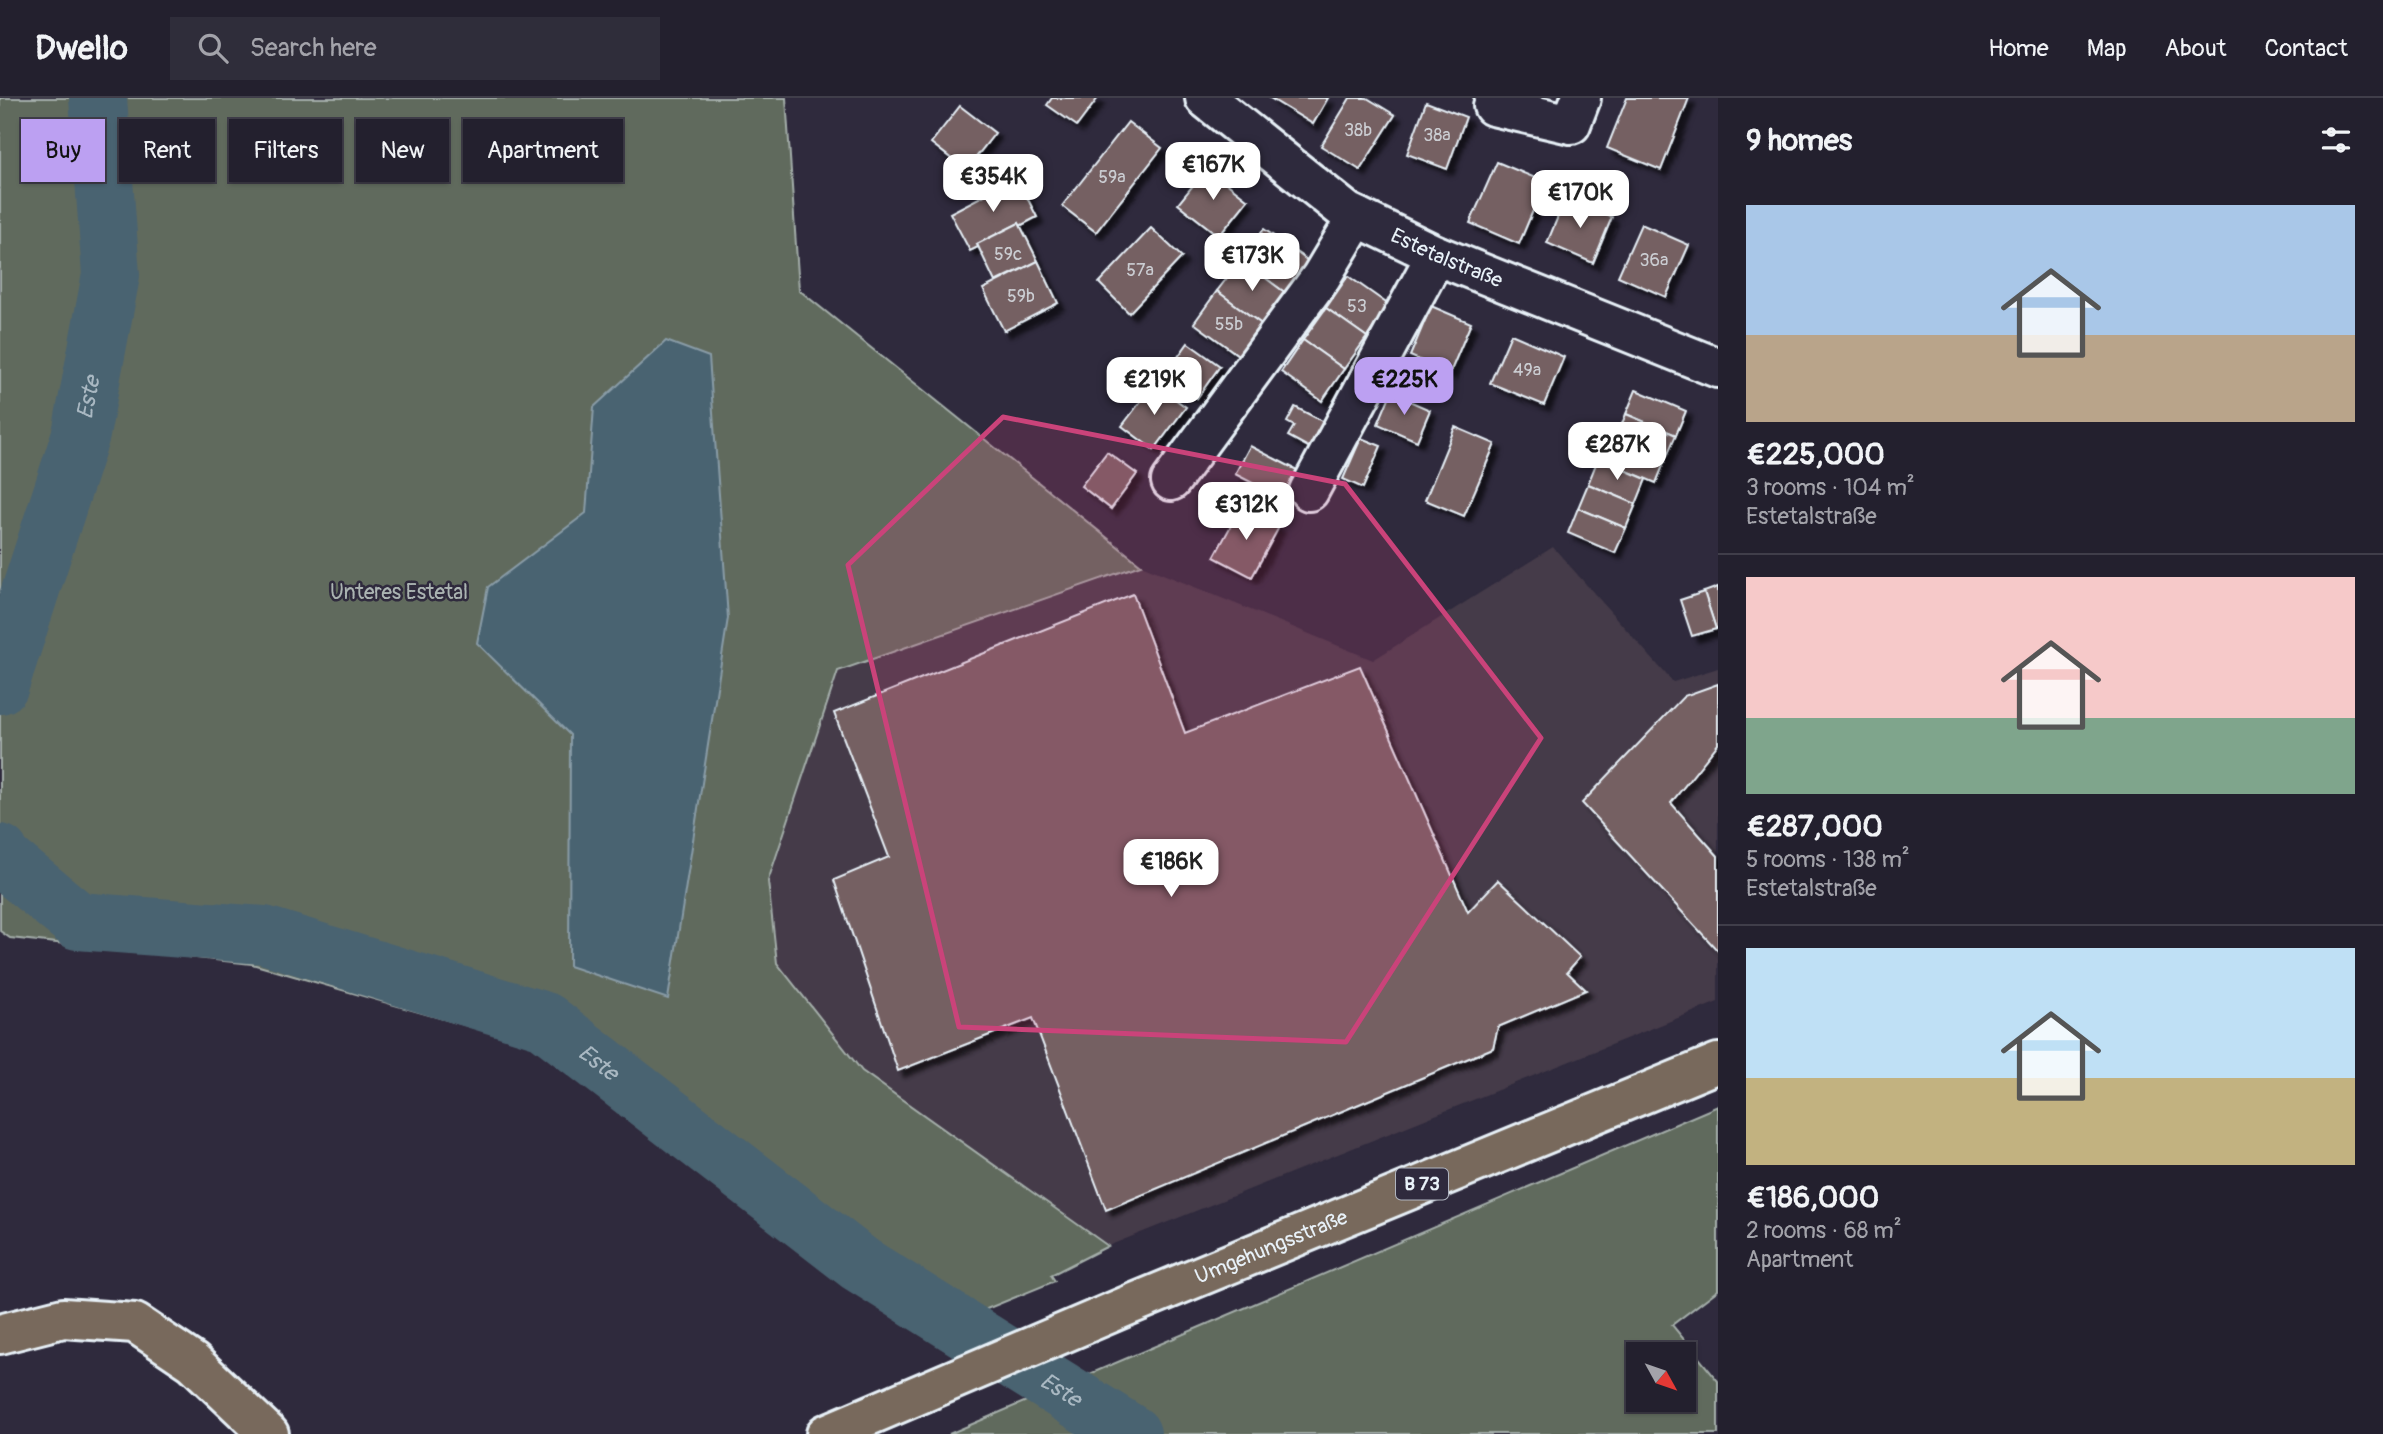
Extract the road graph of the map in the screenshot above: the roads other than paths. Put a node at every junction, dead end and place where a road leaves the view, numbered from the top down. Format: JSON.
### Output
{"nodes":[{"id":1,"x":1496,"y":98,"type":"edge"},
{"id":2,"x":1581,"y":98,"type":"edge"},
{"id":3,"x":1215,"y":101,"type":"edge"},
{"id":4,"x":1357,"y":217,"type":"junction"},
{"id":5,"x":1436,"y":255,"type":"junction"},
{"id":6,"x":1718,"y":368,"type":"edge"},
{"id":7,"x":1171,"y":481,"type":"dead end"},
{"id":8,"x":1309,"y":491,"type":"dead end"},
{"id":9,"x":1718,"y":1063,"type":"edge"},
{"id":10,"x":0,"y":1334,"type":"edge"},
{"id":11,"x":269,"y":1434,"type":"edge"},
{"id":12,"x":826,"y":1434,"type":"edge"}],
"edges":[{"from":1,"to":2,"type":"street"},
{"from":3,"to":4,"type":"street","name":"Estetalstraße"},
{"from":4,"to":5,"type":"street","name":"Estetalstraße"},
{"from":4,"to":7,"type":"street"},
{"from":5,"to":6,"type":"street","name":"Estetalstraße"},
{"from":5,"to":8,"type":"street"},
{"from":9,"to":12,"type":"main road","name":"Umgehungsstraße","number":"B 73"},
{"from":10,"to":11,"type":"main road"}]}
